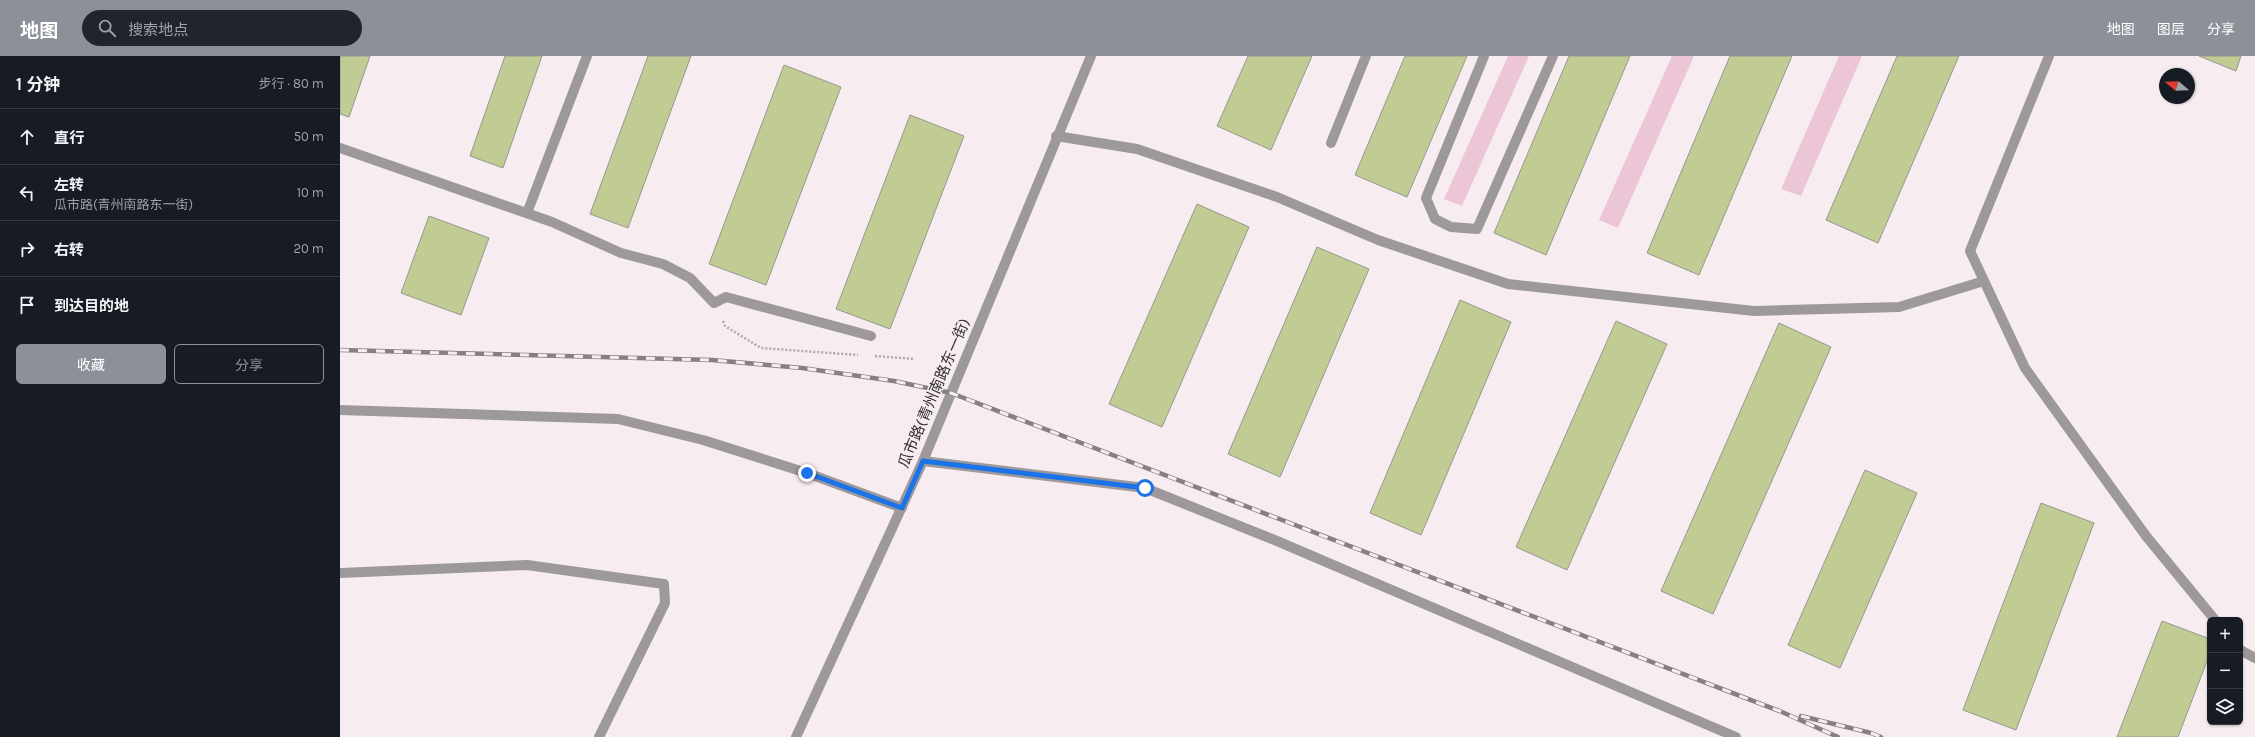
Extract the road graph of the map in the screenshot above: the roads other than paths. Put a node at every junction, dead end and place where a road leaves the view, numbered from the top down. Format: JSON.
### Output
{"nodes":[{"id":1,"x":587,"y":56,"type":"edge"},
{"id":2,"x":1091,"y":56,"type":"edge"},
{"id":3,"x":1366,"y":56,"type":"edge"},
{"id":4,"x":1484,"y":56,"type":"edge"},
{"id":5,"x":1553,"y":56,"type":"edge"},
{"id":6,"x":2049,"y":56,"type":"edge"},
{"id":7,"x":1056,"y":136,"type":"junction"},
{"id":8,"x":1331,"y":143,"type":"dead end"},
{"id":9,"x":340,"y":148,"type":"edge"},
{"id":10,"x":527,"y":213,"type":"junction"},
{"id":11,"x":1984,"y":281,"type":"junction"},
{"id":12,"x":871,"y":336,"type":"dead end"},
{"id":13,"x":340,"y":410,"type":"edge"},
{"id":14,"x":923,"y":461,"type":"junction"},
{"id":15,"x":902,"y":508,"type":"junction"},
{"id":16,"x":340,"y":573,"type":"edge"},
{"id":17,"x":2213,"y":617,"type":"edge"},
{"id":18,"x":2243,"y":653,"type":"edge"},
{"id":19,"x":2255,"y":658,"type":"edge"},
{"id":20,"x":599,"y":737,"type":"edge"},
{"id":21,"x":796,"y":737,"type":"edge"},
{"id":22,"x":1736,"y":737,"type":"edge"}],
"edges":[{"from":1,"to":10,"type":"street"},
{"from":2,"to":7,"type":"street","name":"瓜市路(青州南路东一街)"},
{"from":3,"to":8,"type":"street"},
{"from":4,"to":5,"type":"street"},
{"from":6,"to":11,"type":"street"},
{"from":7,"to":11,"type":"street"},
{"from":7,"to":14,"type":"street","name":"瓜市路(青州南路东一街)"},
{"from":9,"to":10,"type":"street"},
{"from":10,"to":12,"type":"street"},
{"from":11,"to":17,"type":"street"},
{"from":13,"to":15,"type":"street"},
{"from":14,"to":15,"type":"street","name":"瓜市路(青州南路东一街)"},
{"from":14,"to":22,"type":"street"},
{"from":15,"to":21,"type":"street","name":"瓜市路(青州南路东一街)"},
{"from":16,"to":20,"type":"street"},
{"from":18,"to":19,"type":"street"}]}
